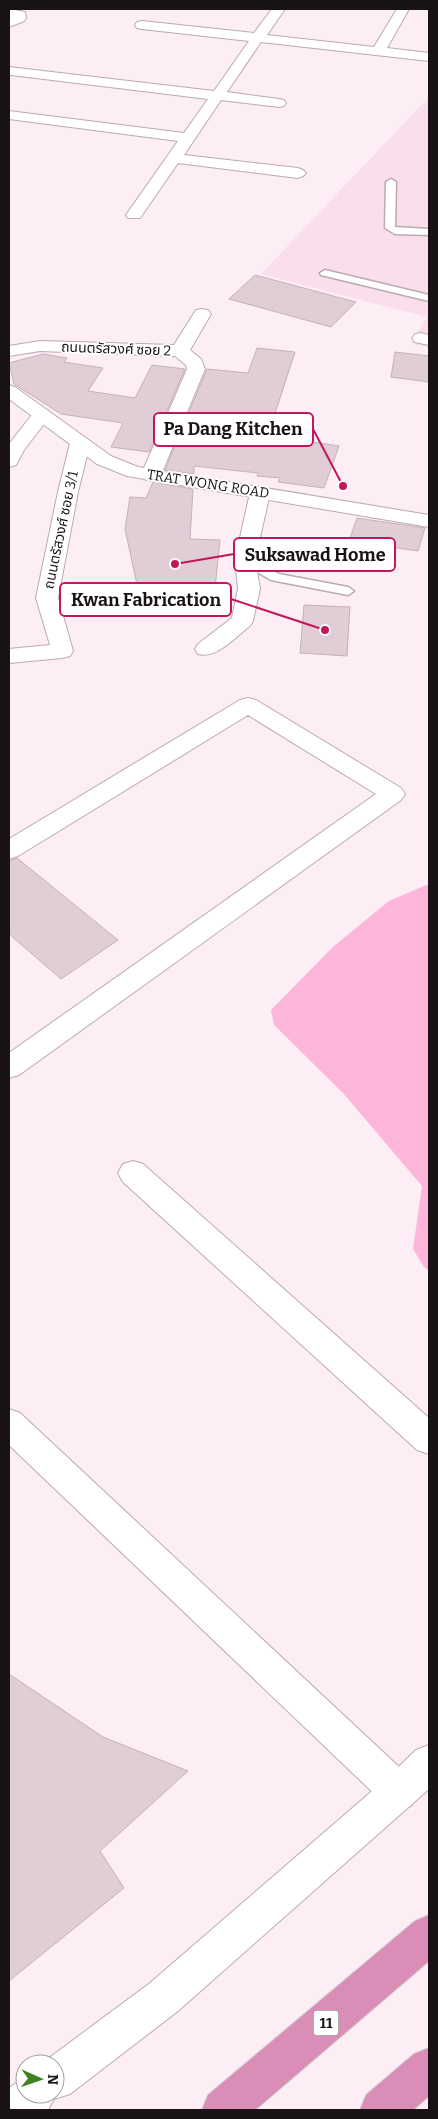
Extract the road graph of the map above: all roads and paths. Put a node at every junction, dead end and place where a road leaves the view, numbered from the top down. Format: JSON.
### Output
{"nodes":[{"id":1,"x":278,"y":9,"type":"edge"},
{"id":2,"x":403,"y":9,"type":"edge"},
{"id":3,"x":9,"y":12,"type":"edge"},
{"id":4,"x":9,"y":23,"type":"edge"},
{"id":5,"x":142,"y":25,"type":"dead end"},
{"id":6,"x":257,"y":38,"type":"junction"},
{"id":7,"x":378,"y":51,"type":"junction"},
{"id":8,"x":429,"y":57,"type":"edge"},
{"id":9,"x":11,"y":71,"type":"dead end"},
{"id":10,"x":217,"y":96,"type":"junction"},
{"id":11,"x":280,"y":103,"type":"dead end"},
{"id":12,"x":9,"y":115,"type":"edge"},
{"id":13,"x":188,"y":138,"type":"junction"},
{"id":14,"x":174,"y":158,"type":"junction"},
{"id":15,"x":298,"y":173,"type":"dead end"},
{"id":16,"x":391,"y":182,"type":"dead end"},
{"id":17,"x":134,"y":215,"type":"dead end"},
{"id":18,"x":429,"y":232,"type":"edge"},
{"id":19,"x":325,"y":273,"type":"dead end"},
{"id":20,"x":429,"y":298,"type":"edge"},
{"id":21,"x":202,"y":314,"type":"dead end"},
{"id":22,"x":180,"y":351,"type":"junction"},
{"id":23,"x":9,"y":352,"type":"edge"},
{"id":24,"x":9,"y":391,"type":"edge"},
{"id":25,"x":42,"y":414,"type":"junction"},
{"id":26,"x":80,"y":443,"type":"junction"},
{"id":27,"x":9,"y":461,"type":"edge"},
{"id":28,"x":151,"y":475,"type":"junction"},
{"id":29,"x":260,"y":493,"type":"junction"},
{"id":30,"x":429,"y":521,"type":"edge"},
{"id":31,"x":245,"y":560,"type":"junction"},
{"id":32,"x":348,"y":591,"type":"dead end"},
{"id":33,"x":206,"y":649,"type":"dead end"},
{"id":34,"x":9,"y":656,"type":"edge"},
{"id":35,"x":9,"y":850,"type":"edge"},
{"id":36,"x":9,"y":1067,"type":"edge"},
{"id":37,"x":133,"y":1173,"type":"dead end"},
{"id":38,"x":9,"y":1424,"type":"edge"},
{"id":39,"x":429,"y":1440,"type":"edge"},
{"id":40,"x":429,"y":1763,"type":"edge"},
{"id":41,"x":399,"y":1792,"type":"junction"},
{"id":42,"x":429,"y":1935,"type":"edge"},
{"id":43,"x":429,"y":2069,"type":"edge"},
{"id":44,"x":65,"y":2071,"type":"edge"},
{"id":45,"x":223,"y":2110,"type":"edge"},
{"id":46,"x":382,"y":2110,"type":"edge"}],
"edges":[{"from":1,"to":6,"type":"street"},
{"from":2,"to":7,"type":"street"},
{"from":3,"to":4,"type":"street"},
{"from":5,"to":6,"type":"street"},
{"from":6,"to":7,"type":"street"},
{"from":6,"to":10,"type":"street"},
{"from":7,"to":8,"type":"street"},
{"from":9,"to":10,"type":"street"},
{"from":10,"to":11,"type":"street"},
{"from":10,"to":13,"type":"street"},
{"from":12,"to":13,"type":"street"},
{"from":13,"to":14,"type":"street"},
{"from":14,"to":15,"type":"street"},
{"from":14,"to":17,"type":"street"},
{"from":16,"to":18,"type":"lane"},
{"from":19,"to":20,"type":"lane"},
{"from":21,"to":22,"type":"street","name":"ถนนตรัสวงศ์ ซอย 2"},
{"from":22,"to":23,"type":"street","name":"ถนนตรัสวงศ์ ซอย 2"},
{"from":22,"to":28,"type":"street"},
{"from":24,"to":25,"type":"street","name":"TRAT WONG ROAD"},
{"from":25,"to":26,"type":"street","name":"TRAT WONG ROAD"},
{"from":25,"to":27,"type":"street"},
{"from":26,"to":28,"type":"street","name":"TRAT WONG ROAD"},
{"from":26,"to":34,"type":"street","name":"ถนนตรัสวงศ์ ซอย 3/1"},
{"from":28,"to":29,"type":"street","name":"TRAT WONG ROAD"},
{"from":29,"to":30,"type":"street","name":"TRAT WONG ROAD"},
{"from":29,"to":31,"type":"street"},
{"from":31,"to":32,"type":"lane"},
{"from":31,"to":33,"type":"street"},
{"from":35,"to":36,"type":"street"},
{"from":37,"to":39,"type":"street"},
{"from":38,"to":41,"type":"street"},
{"from":40,"to":41,"type":"street"},
{"from":41,"to":44,"type":"street"},
{"from":42,"to":45,"type":"highway","number":"11"},
{"from":43,"to":46,"type":"highway"}]}
